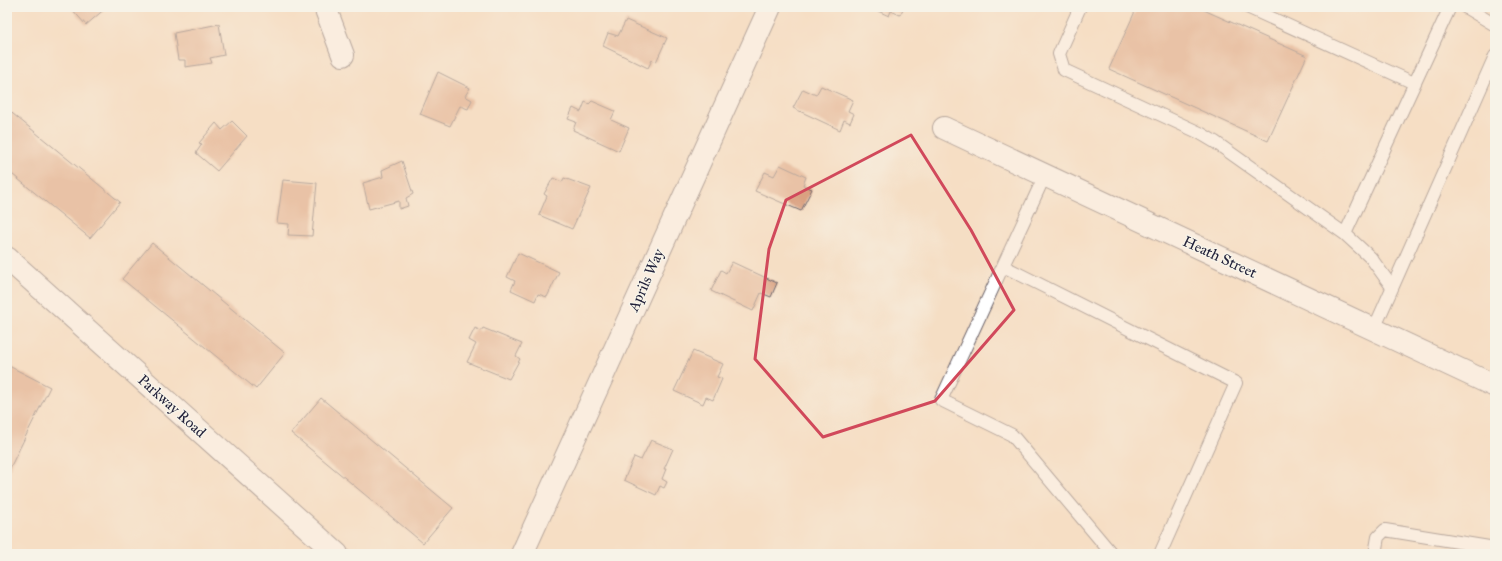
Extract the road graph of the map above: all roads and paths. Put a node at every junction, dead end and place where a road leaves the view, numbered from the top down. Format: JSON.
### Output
{"nodes":[{"id":1,"x":325,"y":7,"type":"edge"},
{"id":2,"x":770,"y":7,"type":"edge"},
{"id":3,"x":1080,"y":7,"type":"edge"},
{"id":4,"x":1247,"y":7,"type":"edge"},
{"id":5,"x":1450,"y":7,"type":"edge"},
{"id":6,"x":1465,"y":7,"type":"edge"},
{"id":7,"x":1495,"y":25,"type":"edge"},
{"id":8,"x":343,"y":55,"type":"dead end"},
{"id":9,"x":1495,"y":56,"type":"edge"},
{"id":10,"x":1414,"y":83,"type":"junction"},
{"id":11,"x":944,"y":128,"type":"dead end"},
{"id":12,"x":1045,"y":175,"type":"junction"},
{"id":13,"x":1344,"y":234,"type":"junction"},
{"id":14,"x":7,"y":258,"type":"edge"},
{"id":15,"x":1003,"y":266,"type":"junction"},
{"id":16,"x":1392,"y":287,"type":"junction"},
{"id":17,"x":1374,"y":329,"type":"junction"},
{"id":18,"x":1495,"y":386,"type":"edge"},
{"id":19,"x":1495,"y":548,"type":"edge"},
{"id":20,"x":337,"y":554,"type":"edge"},
{"id":21,"x":522,"y":554,"type":"edge"},
{"id":22,"x":1112,"y":554,"type":"edge"},
{"id":23,"x":1160,"y":554,"type":"edge"},
{"id":24,"x":1375,"y":554,"type":"edge"}],
"edges":[{"from":1,"to":8,"type":"street"},
{"from":2,"to":21,"type":"street","name":"Aprils Way"},
{"from":3,"to":13,"type":"lane"},
{"from":4,"to":10,"type":"lane"},
{"from":5,"to":10,"type":"lane"},
{"from":6,"to":7,"type":"lane"},
{"from":9,"to":16,"type":"lane"},
{"from":10,"to":13,"type":"lane"},
{"from":11,"to":12,"type":"street","name":"Heath Street"},
{"from":12,"to":15,"type":"lane"},
{"from":12,"to":17,"type":"street","name":"Heath Street"},
{"from":13,"to":16,"type":"lane"},
{"from":14,"to":20,"type":"street","name":"Parkway Road"},
{"from":15,"to":22,"type":"lane"},
{"from":15,"to":23,"type":"lane"},
{"from":16,"to":17,"type":"lane"},
{"from":17,"to":18,"type":"street","name":"Heath Street"},
{"from":19,"to":24,"type":"lane"}]}
